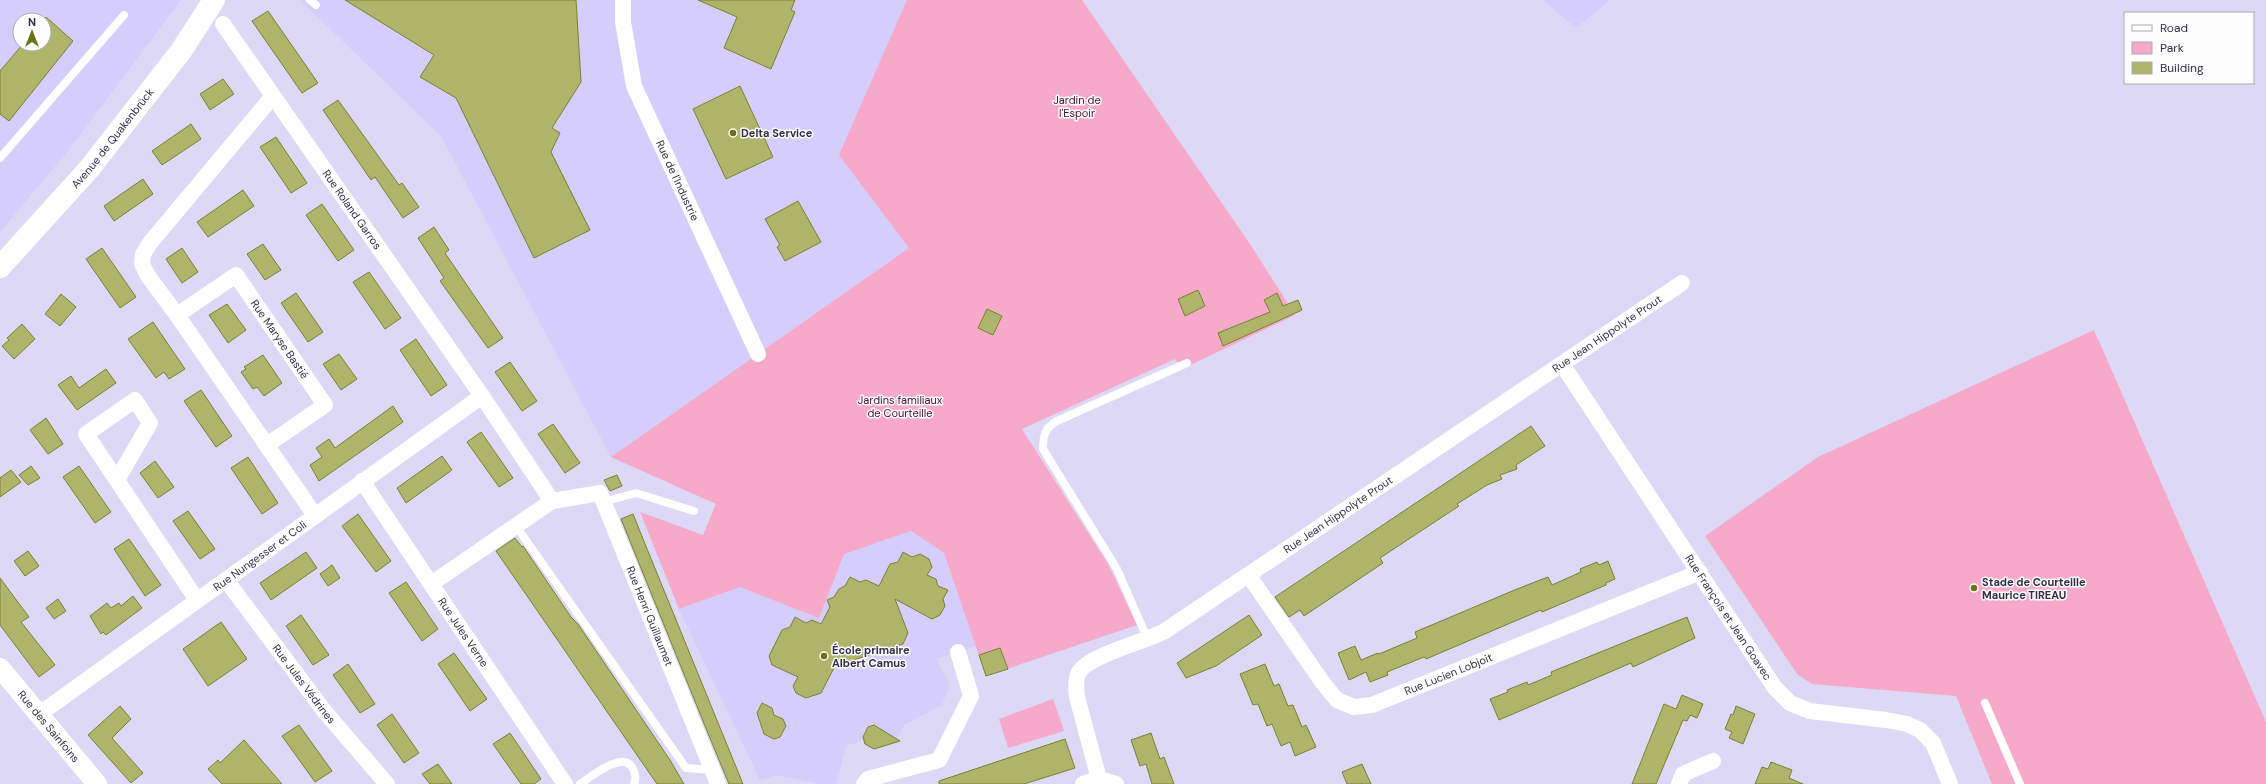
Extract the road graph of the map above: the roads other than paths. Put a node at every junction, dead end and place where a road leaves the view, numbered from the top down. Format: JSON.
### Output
{"nodes":[{"id":1,"x":214,"y":0,"type":"edge"},
{"id":2,"x":623,"y":0,"type":"edge"},
{"id":3,"x":124,"y":15,"type":"dead end"},
{"id":4,"x":223,"y":24,"type":"dead end"},
{"id":5,"x":273,"y":96,"type":"junction"},
{"id":6,"x":0,"y":158,"type":"edge"},
{"id":7,"x":0,"y":267,"type":"edge"},
{"id":8,"x":1682,"y":283,"type":"dead end"},
{"id":9,"x":177,"y":315,"type":"junction"},
{"id":10,"x":758,"y":354,"type":"dead end"},
{"id":11,"x":1187,"y":363,"type":"dead end"},
{"id":12,"x":1562,"y":364,"type":"junction"},
{"id":13,"x":482,"y":396,"type":"junction"},
{"id":14,"x":267,"y":445,"type":"junction"},
{"id":15,"x":116,"y":480,"type":"junction"},
{"id":16,"x":362,"y":481,"type":"junction"},
{"id":17,"x":552,"y":501,"type":"junction"},
{"id":18,"x":603,"y":502,"type":"junction"},
{"id":19,"x":694,"y":511,"type":"dead end"},
{"id":20,"x":314,"y":514,"type":"junction"},
{"id":21,"x":516,"y":526,"type":"junction"},
{"id":22,"x":1700,"y":572,"type":"junction"},
{"id":23,"x":1249,"y":576,"type":"junction"},
{"id":24,"x":226,"y":580,"type":"junction"},
{"id":25,"x":431,"y":584,"type":"junction"},
{"id":26,"x":197,"y":600,"type":"junction"},
{"id":27,"x":1148,"y":640,"type":"junction"},
{"id":28,"x":958,"y":652,"type":"dead end"},
{"id":29,"x":0,"y":668,"type":"edge"},
{"id":30,"x":1985,"y":703,"type":"dead end"},
{"id":31,"x":38,"y":715,"type":"junction"},
{"id":32,"x":1713,"y":761,"type":"dead end"},
{"id":33,"x":715,"y":777,"type":"edge"},
{"id":34,"x":1099,"y":779,"type":"junction"},
{"id":35,"x":1115,"y":783,"type":"edge"},
{"id":36,"x":97,"y":784,"type":"edge"},
{"id":37,"x":387,"y":784,"type":"edge"},
{"id":38,"x":565,"y":784,"type":"edge"},
{"id":39,"x":580,"y":784,"type":"edge"},
{"id":40,"x":634,"y":784,"type":"edge"},
{"id":41,"x":864,"y":784,"type":"edge"},
{"id":42,"x":1083,"y":784,"type":"edge"},
{"id":43,"x":1679,"y":784,"type":"edge"},
{"id":44,"x":1950,"y":784,"type":"edge"},
{"id":45,"x":2020,"y":784,"type":"edge"}],
"edges":[{"from":1,"to":7,"type":"main road","name":"Avenue de Quakenbrück"},
{"from":2,"to":10,"type":"street","name":"Rue de l'Industrie"},
{"from":3,"to":6,"type":"lane"},
{"from":4,"to":5,"type":"street","name":"Rue Roland Garros"},
{"from":5,"to":9,"type":"street"},
{"from":5,"to":13,"type":"street","name":"Rue Roland Garros"},
{"from":8,"to":12,"type":"street","name":"Rue Jean Hippolyte Prout"},
{"from":9,"to":14,"type":"street"},
{"from":9,"to":14,"type":"street","name":"Rue Maryse Bastié"},
{"from":11,"to":27,"type":"lane"},
{"from":12,"to":22,"type":"street","name":"Rue François et Jean Goavec"},
{"from":12,"to":23,"type":"street","name":"Rue Jean Hippolyte Prout"},
{"from":13,"to":16,"type":"street","name":"Rue Nungesser et Coli"},
{"from":13,"to":17,"type":"street"},
{"from":14,"to":20,"type":"street"},
{"from":15,"to":15,"type":"street"},
{"from":15,"to":26,"type":"street"},
{"from":16,"to":20,"type":"street","name":"Rue Nungesser et Coli"},
{"from":16,"to":25,"type":"street","name":"Rue Jules Verne"},
{"from":17,"to":18,"type":"street"},
{"from":17,"to":21,"type":"street"},
{"from":18,"to":19,"type":"lane"},
{"from":18,"to":33,"type":"street","name":"Rue Henri Guillaumet"},
{"from":20,"to":24,"type":"street","name":"Rue Nungesser et Coli"},
{"from":21,"to":25,"type":"street"},
{"from":21,"to":33,"type":"lane"},
{"from":22,"to":23,"type":"street","name":"Rue Lucien Lobjoit"},
{"from":22,"to":44,"type":"street","name":"Rue François et Jean Goavec"},
{"from":23,"to":27,"type":"street","name":"Rue Jean Hippolyte Prout"},
{"from":24,"to":26,"type":"street","name":"Rue Nungesser et Coli"},
{"from":24,"to":37,"type":"street","name":"Rue Jules Védrines"},
{"from":25,"to":38,"type":"street","name":"Rue Jules Verne"},
{"from":26,"to":31,"type":"street","name":"Rue Nungesser et Coli"},
{"from":27,"to":34,"type":"street","name":"Rue Jean Hippolyte Prout"},
{"from":28,"to":41,"type":"street"},
{"from":29,"to":31,"type":"street","name":"Rue des Sainfoins"},
{"from":30,"to":45,"type":"lane"},
{"from":31,"to":36,"type":"street","name":"Rue des Sainfoins"},
{"from":32,"to":43,"type":"street"},
{"from":34,"to":35,"type":"street"},
{"from":34,"to":42,"type":"street"},
{"from":39,"to":40,"type":"lane"}]}
